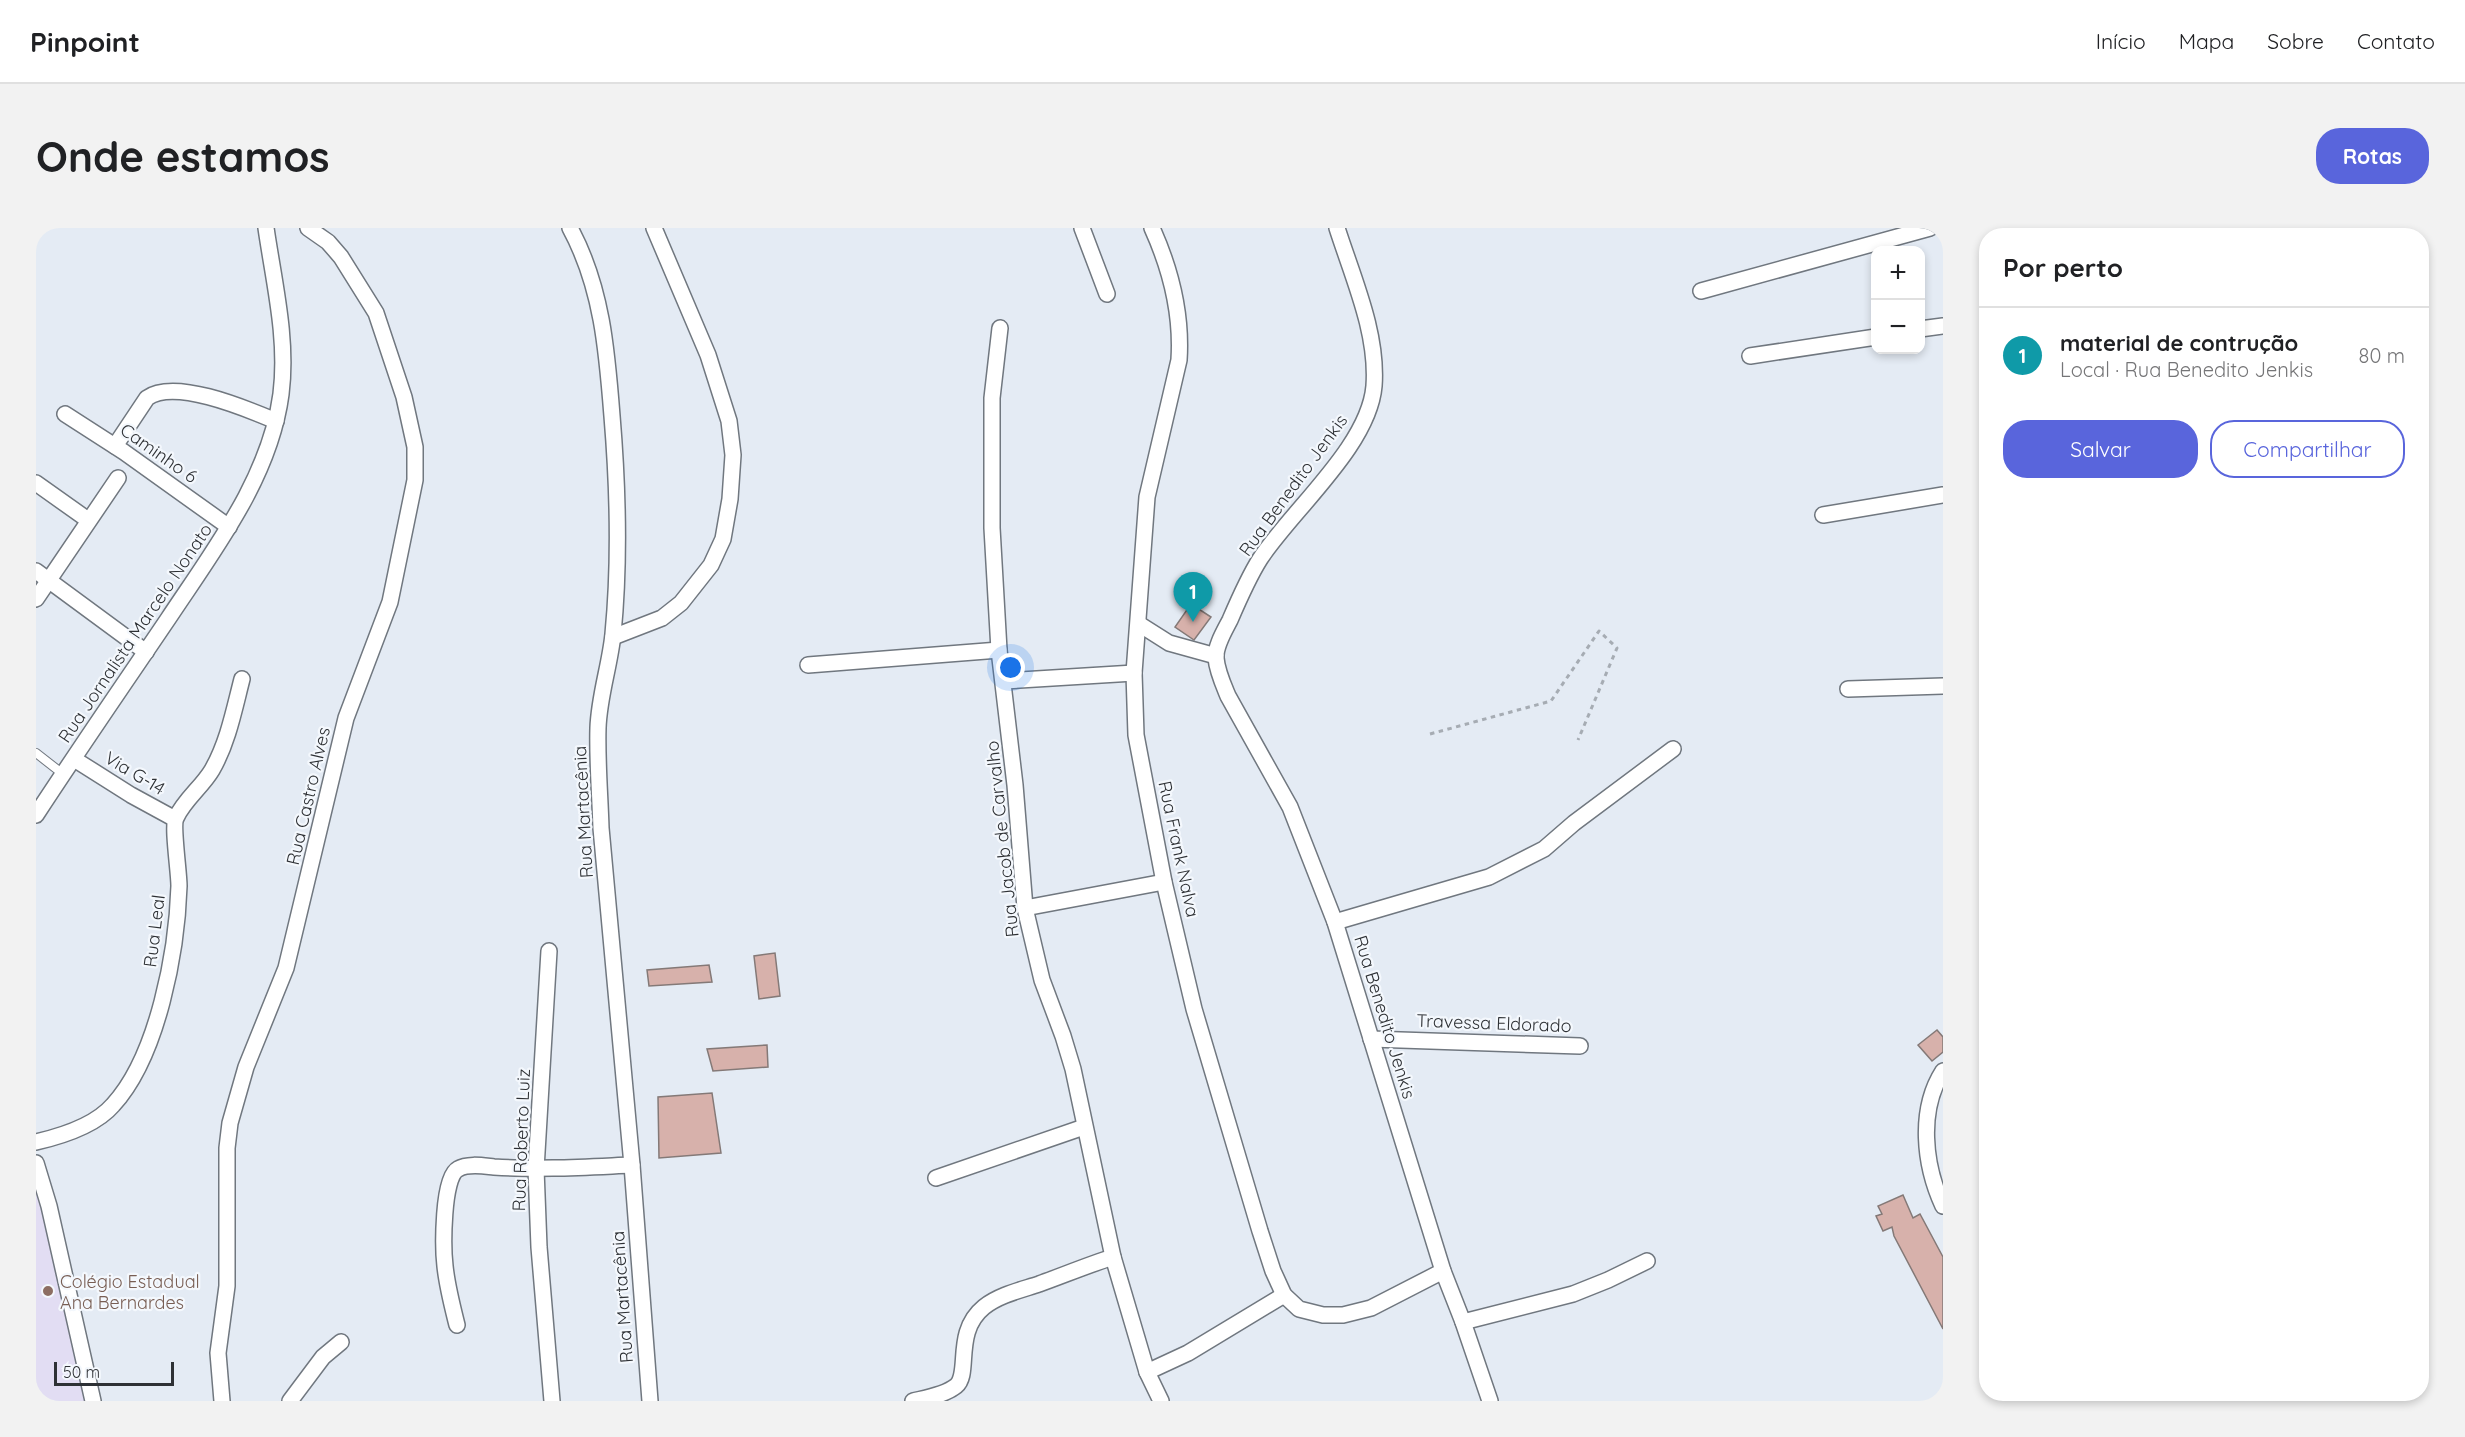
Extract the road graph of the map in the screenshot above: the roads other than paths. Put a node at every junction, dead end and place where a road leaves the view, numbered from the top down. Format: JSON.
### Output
{"nodes":[{"id":1,"x":266,"y":228,"type":"edge"},
{"id":2,"x":308,"y":228,"type":"edge"},
{"id":3,"x":570,"y":228,"type":"edge"},
{"id":4,"x":654,"y":228,"type":"edge"},
{"id":5,"x":1082,"y":228,"type":"edge"},
{"id":6,"x":1152,"y":228,"type":"edge"},
{"id":7,"x":1337,"y":228,"type":"edge"},
{"id":8,"x":1930,"y":228,"type":"edge"},
{"id":9,"x":1701,"y":291,"type":"dead end"},
{"id":10,"x":1107,"y":294,"type":"dead end"},
{"id":11,"x":1943,"y":326,"type":"edge"},
{"id":12,"x":1000,"y":328,"type":"dead end"},
{"id":13,"x":1925,"y":328,"type":"edge"},
{"id":14,"x":1871,"y":338,"type":"edge"},
{"id":15,"x":1750,"y":357,"type":"dead end"},
{"id":16,"x":65,"y":414,"type":"dead end"},
{"id":17,"x":276,"y":421,"type":"junction"},
{"id":18,"x":115,"y":446,"type":"junction"},
{"id":19,"x":118,"y":478,"type":"dead end"},
{"id":20,"x":36,"y":483,"type":"edge"},
{"id":21,"x":1943,"y":495,"type":"edge"},
{"id":22,"x":1823,"y":515,"type":"dead end"},
{"id":23,"x":88,"y":520,"type":"junction"},
{"id":24,"x":229,"y":527,"type":"junction"},
{"id":25,"x":42,"y":575,"type":"edge"},
{"id":26,"x":36,"y":598,"type":"edge"},
{"id":27,"x":1138,"y":624,"type":"junction"},
{"id":28,"x":613,"y":637,"type":"junction"},
{"id":29,"x":999,"y":650,"type":"junction"},
{"id":30,"x":146,"y":652,"type":"junction"},
{"id":31,"x":1216,"y":656,"type":"junction"},
{"id":32,"x":808,"y":665,"type":"dead end"},
{"id":33,"x":1134,"y":673,"type":"junction"},
{"id":34,"x":242,"y":680,"type":"dead end"},
{"id":35,"x":1004,"y":681,"type":"junction"},
{"id":36,"x":1943,"y":686,"type":"edge"},
{"id":37,"x":1848,"y":689,"type":"dead end"},
{"id":38,"x":1673,"y":749,"type":"dead end"},
{"id":39,"x":36,"y":753,"type":"edge"},
{"id":40,"x":74,"y":759,"type":"junction"},
{"id":41,"x":63,"y":774,"type":"junction"},
{"id":42,"x":36,"y":815,"type":"edge"},
{"id":43,"x":175,"y":819,"type":"junction"},
{"id":44,"x":1164,"y":882,"type":"junction"},
{"id":45,"x":1025,"y":908,"type":"junction"},
{"id":46,"x":1335,"y":922,"type":"junction"},
{"id":47,"x":549,"y":951,"type":"dead end"},
{"id":48,"x":1371,"y":1039,"type":"junction"},
{"id":49,"x":1580,"y":1046,"type":"dead end"},
{"id":50,"x":1943,"y":1071,"type":"edge"},
{"id":51,"x":1084,"y":1127,"type":"junction"},
{"id":52,"x":36,"y":1142,"type":"edge"},
{"id":53,"x":36,"y":1163,"type":"edge"},
{"id":54,"x":632,"y":1165,"type":"junction"},
{"id":55,"x":536,"y":1169,"type":"junction"},
{"id":56,"x":936,"y":1178,"type":"dead end"},
{"id":57,"x":1943,"y":1206,"type":"edge"},
{"id":58,"x":1113,"y":1257,"type":"junction"},
{"id":59,"x":1647,"y":1261,"type":"dead end"},
{"id":60,"x":1443,"y":1271,"type":"junction"},
{"id":61,"x":1284,"y":1295,"type":"junction"},
{"id":62,"x":1463,"y":1322,"type":"junction"},
{"id":63,"x":457,"y":1325,"type":"dead end"},
{"id":64,"x":341,"y":1342,"type":"dead end"},
{"id":65,"x":1147,"y":1372,"type":"junction"},
{"id":66,"x":93,"y":1401,"type":"edge"},
{"id":67,"x":222,"y":1401,"type":"edge"},
{"id":68,"x":290,"y":1401,"type":"edge"},
{"id":69,"x":552,"y":1401,"type":"edge"},
{"id":70,"x":650,"y":1401,"type":"edge"},
{"id":71,"x":913,"y":1401,"type":"edge"},
{"id":72,"x":1161,"y":1401,"type":"edge"},
{"id":73,"x":1490,"y":1401,"type":"edge"}],
"edges":[{"from":1,"to":17,"type":"street","name":"Rua Jornalista Marcelo Nonato"},
{"from":2,"to":67,"type":"street","name":"Rua Castro Alves"},
{"from":3,"to":28,"type":"street","name":"Rua Martacênia"},
{"from":4,"to":28,"type":"street"},
{"from":5,"to":10,"type":"street"},
{"from":6,"to":27,"type":"street","name":"Rua Frank Nalva"},
{"from":7,"to":31,"type":"street","name":"Rua Benedito Jenkis"},
{"from":8,"to":9,"type":"street"},
{"from":11,"to":13,"type":"street"},
{"from":12,"to":29,"type":"street","name":"Rua Jacob de Carvalho"},
{"from":14,"to":15,"type":"street"},
{"from":16,"to":18,"type":"street","name":"Caminho 6"},
{"from":17,"to":18,"type":"street"},
{"from":17,"to":24,"type":"street","name":"Rua Jornalista Marcelo Nonato"},
{"from":18,"to":24,"type":"street","name":"Caminho 6"},
{"from":19,"to":23,"type":"street"},
{"from":20,"to":23,"type":"street"},
{"from":21,"to":22,"type":"street"},
{"from":23,"to":25,"type":"street"},
{"from":24,"to":30,"type":"street","name":"Rua Jornalista Marcelo Nonato"},
{"from":25,"to":26,"type":"street"},
{"from":25,"to":30,"type":"street"},
{"from":27,"to":31,"type":"street"},
{"from":27,"to":33,"type":"street","name":"Rua Frank Nalva"},
{"from":28,"to":54,"type":"street","name":"Rua Martacênia"},
{"from":29,"to":32,"type":"street"},
{"from":29,"to":35,"type":"street","name":"Rua Jacob de Carvalho"},
{"from":30,"to":40,"type":"street","name":"Rua Jornalista Marcelo Nonato"},
{"from":31,"to":46,"type":"street","name":"Rua Benedito Jenkis"},
{"from":33,"to":35,"type":"street"},
{"from":33,"to":44,"type":"street","name":"Rua Frank Nalva"},
{"from":34,"to":43,"type":"street"},
{"from":35,"to":45,"type":"street","name":"Rua Jacob de Carvalho"},
{"from":36,"to":37,"type":"street"},
{"from":38,"to":46,"type":"street"},
{"from":39,"to":41,"type":"lane"},
{"from":40,"to":41,"type":"street","name":"Rua Jornalista Marcelo Nonato"},
{"from":40,"to":43,"type":"street","name":"Via G-14"},
{"from":41,"to":42,"type":"street","name":"Rua Jornalista Marcelo Nonato"},
{"from":43,"to":52,"type":"street","name":"Rua Leal"},
{"from":44,"to":45,"type":"street"},
{"from":44,"to":61,"type":"street","name":"Rua Frank Nalva"},
{"from":45,"to":51,"type":"street","name":"Rua Jacob de Carvalho"},
{"from":46,"to":48,"type":"street","name":"Rua Benedito Jenkis"},
{"from":47,"to":55,"type":"street","name":"Rua Roberto Luiz"},
{"from":48,"to":49,"type":"street","name":"Travessa Eldorado"},
{"from":48,"to":60,"type":"street","name":"Rua Benedito Jenkis"},
{"from":50,"to":57,"type":"street"},
{"from":51,"to":56,"type":"street"},
{"from":51,"to":58,"type":"street","name":"Rua Jacob de Carvalho"},
{"from":53,"to":66,"type":"street"},
{"from":54,"to":55,"type":"street"},
{"from":54,"to":70,"type":"street","name":"Rua Martacênia"},
{"from":55,"to":63,"type":"street"},
{"from":55,"to":69,"type":"street","name":"Rua Roberto Luiz"},
{"from":58,"to":65,"type":"street","name":"Rua Jacob de Carvalho"},
{"from":58,"to":71,"type":"street"},
{"from":59,"to":62,"type":"street"},
{"from":60,"to":61,"type":"street"},
{"from":60,"to":62,"type":"street","name":"Rua Benedito Jenkis"},
{"from":61,"to":65,"type":"street"},
{"from":62,"to":73,"type":"street","name":"Rua Benedito Jenkis"},
{"from":64,"to":68,"type":"street"},
{"from":65,"to":72,"type":"street","name":"Rua Jacob de Carvalho"}]}
